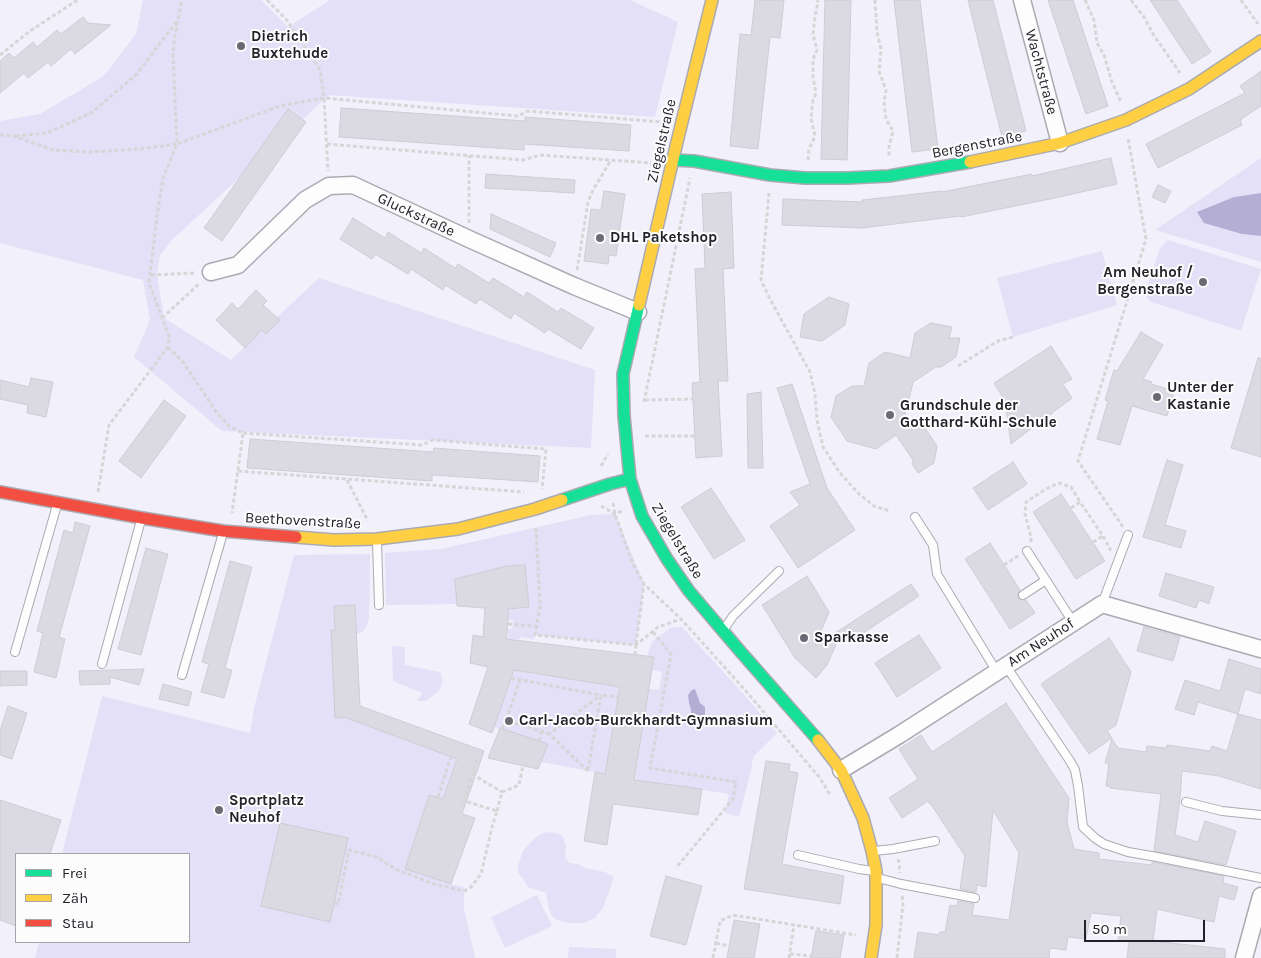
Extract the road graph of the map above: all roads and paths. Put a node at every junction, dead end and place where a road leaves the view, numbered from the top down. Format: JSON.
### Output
{"nodes":[{"id":1,"x":80,"y":0,"type":"edge"},
{"id":2,"x":182,"y":0,"type":"edge"},
{"id":3,"x":267,"y":0,"type":"edge"},
{"id":4,"x":712,"y":0,"type":"edge"},
{"id":5,"x":817,"y":0,"type":"edge"},
{"id":6,"x":874,"y":0,"type":"edge"},
{"id":7,"x":1022,"y":0,"type":"edge"},
{"id":8,"x":1084,"y":0,"type":"edge"},
{"id":9,"x":1131,"y":0,"type":"edge"},
{"id":10,"x":1241,"y":0,"type":"edge"},
{"id":11,"x":178,"y":21,"type":"junction"},
{"id":12,"x":1261,"y":28,"type":"edge"},
{"id":13,"x":1261,"y":41,"type":"edge"},
{"id":14,"x":0,"y":55,"type":"edge"},
{"id":15,"x":1189,"y":89,"type":"junction"},
{"id":16,"x":324,"y":98,"type":"junction"},
{"id":17,"x":1127,"y":120,"type":"junction"},
{"id":18,"x":661,"y":122,"type":"dead end"},
{"id":19,"x":0,"y":135,"type":"edge"},
{"id":20,"x":14,"y":136,"type":"junction"},
{"id":21,"x":177,"y":144,"type":"junction"},
{"id":22,"x":327,"y":144,"type":"junction"},
{"id":23,"x":1060,"y":144,"type":"junction"},
{"id":24,"x":469,"y":156,"type":"junction"},
{"id":25,"x":611,"y":160,"type":"junction"},
{"id":26,"x":673,"y":160,"type":"junction"},
{"id":27,"x":694,"y":161,"type":"junction"},
{"id":28,"x":651,"y":163,"type":"dead end"},
{"id":29,"x":770,"y":175,"type":"junction"},
{"id":30,"x":889,"y":176,"type":"junction"},
{"id":31,"x":805,"y":178,"type":"junction"},
{"id":32,"x":329,"y":186,"type":"junction"},
{"id":33,"x":469,"y":239,"type":"junction"},
{"id":34,"x":211,"y":272,"type":"junction"},
{"id":35,"x":150,"y":274,"type":"junction"},
{"id":36,"x":574,"y":286,"type":"junction"},
{"id":37,"x":638,"y":312,"type":"junction"},
{"id":38,"x":162,"y":318,"type":"junction"},
{"id":39,"x":1013,"y":337,"type":"dead end"},
{"id":40,"x":168,"y":347,"type":"junction"},
{"id":41,"x":958,"y":366,"type":"dead end"},
{"id":42,"x":693,"y":399,"type":"dead end"},
{"id":43,"x":645,"y":400,"type":"junction"},
{"id":44,"x":644,"y":405,"type":"dead end"},
{"id":45,"x":645,"y":429,"type":"dead end"},
{"id":46,"x":243,"y":433,"type":"junction"},
{"id":47,"x":645,"y":436,"type":"junction"},
{"id":48,"x":695,"y":436,"type":"dead end"},
{"id":49,"x":646,"y":443,"type":"dead end"},
{"id":50,"x":610,"y":450,"type":"dead end"},
{"id":51,"x":238,"y":470,"type":"junction"},
{"id":52,"x":598,"y":472,"type":"dead end"},
{"id":53,"x":347,"y":479,"type":"junction"},
{"id":54,"x":630,"y":479,"type":"junction"},
{"id":55,"x":90,"y":490,"type":"dead end"},
{"id":56,"x":99,"y":491,"type":"junction"},
{"id":57,"x":0,"y":492,"type":"edge"},
{"id":58,"x":106,"y":493,"type":"dead end"},
{"id":59,"x":542,"y":493,"type":"junction"},
{"id":60,"x":1080,"y":502,"type":"junction"},
{"id":61,"x":58,"y":503,"type":"junction"},
{"id":62,"x":540,"y":508,"type":"junction"},
{"id":63,"x":1070,"y":508,"type":"dead end"},
{"id":64,"x":94,"y":509,"type":"junction"},
{"id":65,"x":890,"y":511,"type":"dead end"},
{"id":66,"x":915,"y":517,"type":"dead end"},
{"id":67,"x":142,"y":518,"type":"junction"},
{"id":68,"x":360,"y":524,"type":"dead end"},
{"id":69,"x":227,"y":531,"type":"junction"},
{"id":70,"x":1128,"y":535,"type":"joint"},
{"id":71,"x":1103,"y":536,"type":"junction"},
{"id":72,"x":377,"y":538,"type":"junction"},
{"id":73,"x":1093,"y":542,"type":"dead end"},
{"id":74,"x":1027,"y":551,"type":"junction"},
{"id":75,"x":1109,"y":558,"type":"dead end"},
{"id":76,"x":1004,"y":565,"type":"dead end"},
{"id":77,"x":779,"y":571,"type":"dead end"},
{"id":78,"x":1046,"y":580,"type":"junction"},
{"id":79,"x":1023,"y":595,"type":"dead end"},
{"id":80,"x":1102,"y":604,"type":"junction"},
{"id":81,"x":379,"y":605,"type":"dead end"},
{"id":82,"x":681,"y":619,"type":"junction"},
{"id":83,"x":1073,"y":622,"type":"junction"},
{"id":84,"x":508,"y":624,"type":"dead end"},
{"id":85,"x":536,"y":626,"type":"junction"},
{"id":86,"x":722,"y":631,"type":"junction"},
{"id":87,"x":653,"y":632,"type":"junction"},
{"id":88,"x":636,"y":645,"type":"junction"},
{"id":89,"x":1261,"y":649,"type":"edge"},
{"id":90,"x":15,"y":652,"type":"dead end"},
{"id":91,"x":635,"y":655,"type":"dead end"},
{"id":92,"x":102,"y":664,"type":"dead end"},
{"id":93,"x":1002,"y":669,"type":"junction"},
{"id":94,"x":182,"y":675,"type":"dead end"},
{"id":95,"x":511,"y":678,"type":"dead end"},
{"id":96,"x":520,"y":680,"type":"junction"},
{"id":97,"x":601,"y":695,"type":"junction"},
{"id":98,"x":619,"y":697,"type":"dead end"},
{"id":99,"x":506,"y":720,"type":"junction"},
{"id":100,"x":502,"y":729,"type":"dead end"},
{"id":101,"x":541,"y":732,"type":"junction"},
{"id":102,"x":549,"y":734,"type":"junction"},
{"id":103,"x":539,"y":741,"type":"dead end"},
{"id":104,"x":478,"y":756,"type":"dead end"},
{"id":105,"x":451,"y":757,"type":"dead end"},
{"id":106,"x":523,"y":765,"type":"dead end"},
{"id":107,"x":841,"y":770,"type":"junction"},
{"id":108,"x":472,"y":774,"type":"junction"},
{"id":109,"x":502,"y":792,"type":"junction"},
{"id":110,"x":438,"y":797,"type":"dead end"},
{"id":111,"x":833,"y":800,"type":"dead end"},
{"id":112,"x":1186,"y":802,"type":"dead end"},
{"id":113,"x":497,"y":811,"type":"junction"},
{"id":114,"x":1261,"y":815,"type":"edge"},
{"id":115,"x":934,"y":840,"type":"dead end"},
{"id":116,"x":872,"y":851,"type":"junction"},
{"id":117,"x":798,"y":855,"type":"dead end"},
{"id":118,"x":676,"y":868,"type":"dead end"},
{"id":119,"x":876,"y":875,"type":"junction"},
{"id":120,"x":1261,"y":878,"type":"edge"},
{"id":121,"x":1261,"y":896,"type":"edge"},
{"id":122,"x":975,"y":898,"type":"dead end"},
{"id":123,"x":334,"y":903,"type":"dead end"},
{"id":124,"x":794,"y":925,"type":"junction"},
{"id":125,"x":874,"y":938,"type":"junction"},
{"id":126,"x":716,"y":944,"type":"junction"},
{"id":127,"x":729,"y":946,"type":"dead end"},
{"id":128,"x":790,"y":956,"type":"edge"},
{"id":129,"x":811,"y":956,"type":"dead end"},
{"id":130,"x":713,"y":958,"type":"edge"},
{"id":131,"x":871,"y":958,"type":"edge"},
{"id":132,"x":1244,"y":958,"type":"edge"}],
"edges":[{"from":1,"to":14,"type":"path"},
{"from":2,"to":11,"type":"path"},
{"from":3,"to":16,"type":"path"},
{"from":4,"to":26,"type":"street","name":"Ziegelstraße"},
{"from":5,"to":31,"type":"path"},
{"from":6,"to":30,"type":"path"},
{"from":7,"to":23,"type":"street","name":"Wachtstraße"},
{"from":8,"to":17,"type":"path"},
{"from":9,"to":15,"type":"path"},
{"from":10,"to":12,"type":"path"},
{"from":11,"to":20,"type":"path"},
{"from":11,"to":21,"type":"path"},
{"from":13,"to":15,"type":"street","name":"Bergenstraße"},
{"from":15,"to":17,"type":"street","name":"Bergenstraße"},
{"from":16,"to":18,"type":"path"},
{"from":16,"to":21,"type":"path"},
{"from":16,"to":22,"type":"path"},
{"from":17,"to":23,"type":"street","name":"Bergenstraße"},
{"from":17,"to":70,"type":"path"},
{"from":19,"to":20,"type":"path"},
{"from":20,"to":21,"type":"path"},
{"from":21,"to":35,"type":"path"},
{"from":22,"to":24,"type":"path"},
{"from":22,"to":32,"type":"path"},
{"from":23,"to":30,"type":"street","name":"Bergenstraße"},
{"from":24,"to":25,"type":"path"},
{"from":24,"to":33,"type":"path"},
{"from":25,"to":28,"type":"path"},
{"from":25,"to":36,"type":"path"},
{"from":26,"to":27,"type":"street","name":"Bergenstraße"},
{"from":26,"to":37,"type":"street","name":"Ziegelstraße"},
{"from":27,"to":29,"type":"street","name":"Bergenstraße"},
{"from":27,"to":43,"type":"path"},
{"from":29,"to":31,"type":"street","name":"Bergenstraße"},
{"from":29,"to":65,"type":"path"},
{"from":30,"to":31,"type":"street","name":"Bergenstraße"},
{"from":32,"to":33,"type":"street","name":"Gluckstraße"},
{"from":32,"to":34,"type":"street"},
{"from":33,"to":36,"type":"street","name":"Gluckstraße"},
{"from":34,"to":35,"type":"path"},
{"from":34,"to":38,"type":"path"},
{"from":35,"to":38,"type":"path"},
{"from":36,"to":37,"type":"street","name":"Gluckstraße"},
{"from":37,"to":54,"type":"street","name":"Ziegelstraße"},
{"from":38,"to":40,"type":"path"},
{"from":39,"to":41,"type":"path"},
{"from":40,"to":46,"type":"path"},
{"from":40,"to":56,"type":"path"},
{"from":42,"to":43,"type":"path"},
{"from":43,"to":44,"type":"path"},
{"from":45,"to":47,"type":"path"},
{"from":46,"to":51,"type":"path"},
{"from":46,"to":59,"type":"path"},
{"from":47,"to":48,"type":"path"},
{"from":47,"to":49,"type":"path"},
{"from":50,"to":52,"type":"path"},
{"from":51,"to":53,"type":"path"},
{"from":51,"to":69,"type":"path"},
{"from":53,"to":59,"type":"path"},
{"from":53,"to":68,"type":"path"},
{"from":54,"to":62,"type":"street","name":"Beethovenstraße"},
{"from":54,"to":86,"type":"street","name":"Ziegelstraße"},
{"from":55,"to":56,"type":"path"},
{"from":56,"to":58,"type":"path"},
{"from":56,"to":64,"type":"path"},
{"from":57,"to":61,"type":"street","name":"Beethovenstraße"},
{"from":59,"to":62,"type":"path"},
{"from":60,"to":63,"type":"path"},
{"from":60,"to":71,"type":"path"},
{"from":60,"to":74,"type":"path"},
{"from":61,"to":64,"type":"street","name":"Beethovenstraße"},
{"from":61,"to":90,"type":"lane"},
{"from":62,"to":72,"type":"street","name":"Beethovenstraße"},
{"from":62,"to":85,"type":"path"},
{"from":64,"to":67,"type":"street","name":"Beethovenstraße"},
{"from":66,"to":93,"type":"lane"},
{"from":67,"to":69,"type":"street","name":"Beethovenstraße"},
{"from":67,"to":92,"type":"lane"},
{"from":69,"to":72,"type":"street","name":"Beethovenstraße"},
{"from":69,"to":94,"type":"lane"},
{"from":70,"to":80,"type":"lane"},
{"from":71,"to":73,"type":"path"},
{"from":71,"to":75,"type":"path"},
{"from":72,"to":81,"type":"lane"},
{"from":74,"to":76,"type":"path"},
{"from":74,"to":78,"type":"lane"},
{"from":77,"to":86,"type":"lane"},
{"from":78,"to":79,"type":"lane"},
{"from":78,"to":83,"type":"lane"},
{"from":80,"to":83,"type":"street","name":"Am Neuhof"},
{"from":80,"to":89,"type":"street"},
{"from":82,"to":87,"type":"path"},
{"from":82,"to":88,"type":"path"},
{"from":82,"to":111,"type":"path"},
{"from":83,"to":93,"type":"street","name":"Am Neuhof"},
{"from":84,"to":85,"type":"path"},
{"from":85,"to":88,"type":"path"},
{"from":86,"to":107,"type":"street","name":"Ziegelstraße"},
{"from":87,"to":88,"type":"path"},
{"from":87,"to":118,"type":"path"},
{"from":88,"to":91,"type":"path"},
{"from":93,"to":107,"type":"street","name":"Am Neuhof"},
{"from":93,"to":120,"type":"lane"},
{"from":95,"to":96,"type":"path"},
{"from":96,"to":97,"type":"path"},
{"from":96,"to":99,"type":"path"},
{"from":97,"to":98,"type":"path"},
{"from":97,"to":102,"type":"path"},
{"from":97,"to":102,"type":"path"},
{"from":99,"to":100,"type":"path"},
{"from":99,"to":101,"type":"path"},
{"from":101,"to":102,"type":"path"},
{"from":101,"to":103,"type":"path"},
{"from":104,"to":108,"type":"path"},
{"from":105,"to":110,"type":"path"},
{"from":106,"to":109,"type":"path"},
{"from":107,"to":116,"type":"street","name":"Ziegelstraße"},
{"from":108,"to":109,"type":"path"},
{"from":108,"to":113,"type":"path"},
{"from":109,"to":113,"type":"path"},
{"from":112,"to":114,"type":"lane"},
{"from":113,"to":123,"type":"path"},
{"from":115,"to":116,"type":"lane"},
{"from":116,"to":119,"type":"street","name":"Ziegelstraße"},
{"from":117,"to":119,"type":"lane"},
{"from":119,"to":122,"type":"lane"},
{"from":119,"to":125,"type":"street","name":"Ziegelstraße"},
{"from":121,"to":132,"type":"street"},
{"from":124,"to":125,"type":"path"},
{"from":124,"to":126,"type":"path"},
{"from":124,"to":128,"type":"path"},
{"from":125,"to":131,"type":"street","name":"Ziegelstraße"},
{"from":126,"to":127,"type":"path"},
{"from":126,"to":130,"type":"path"},
{"from":128,"to":129,"type":"path"}]}
